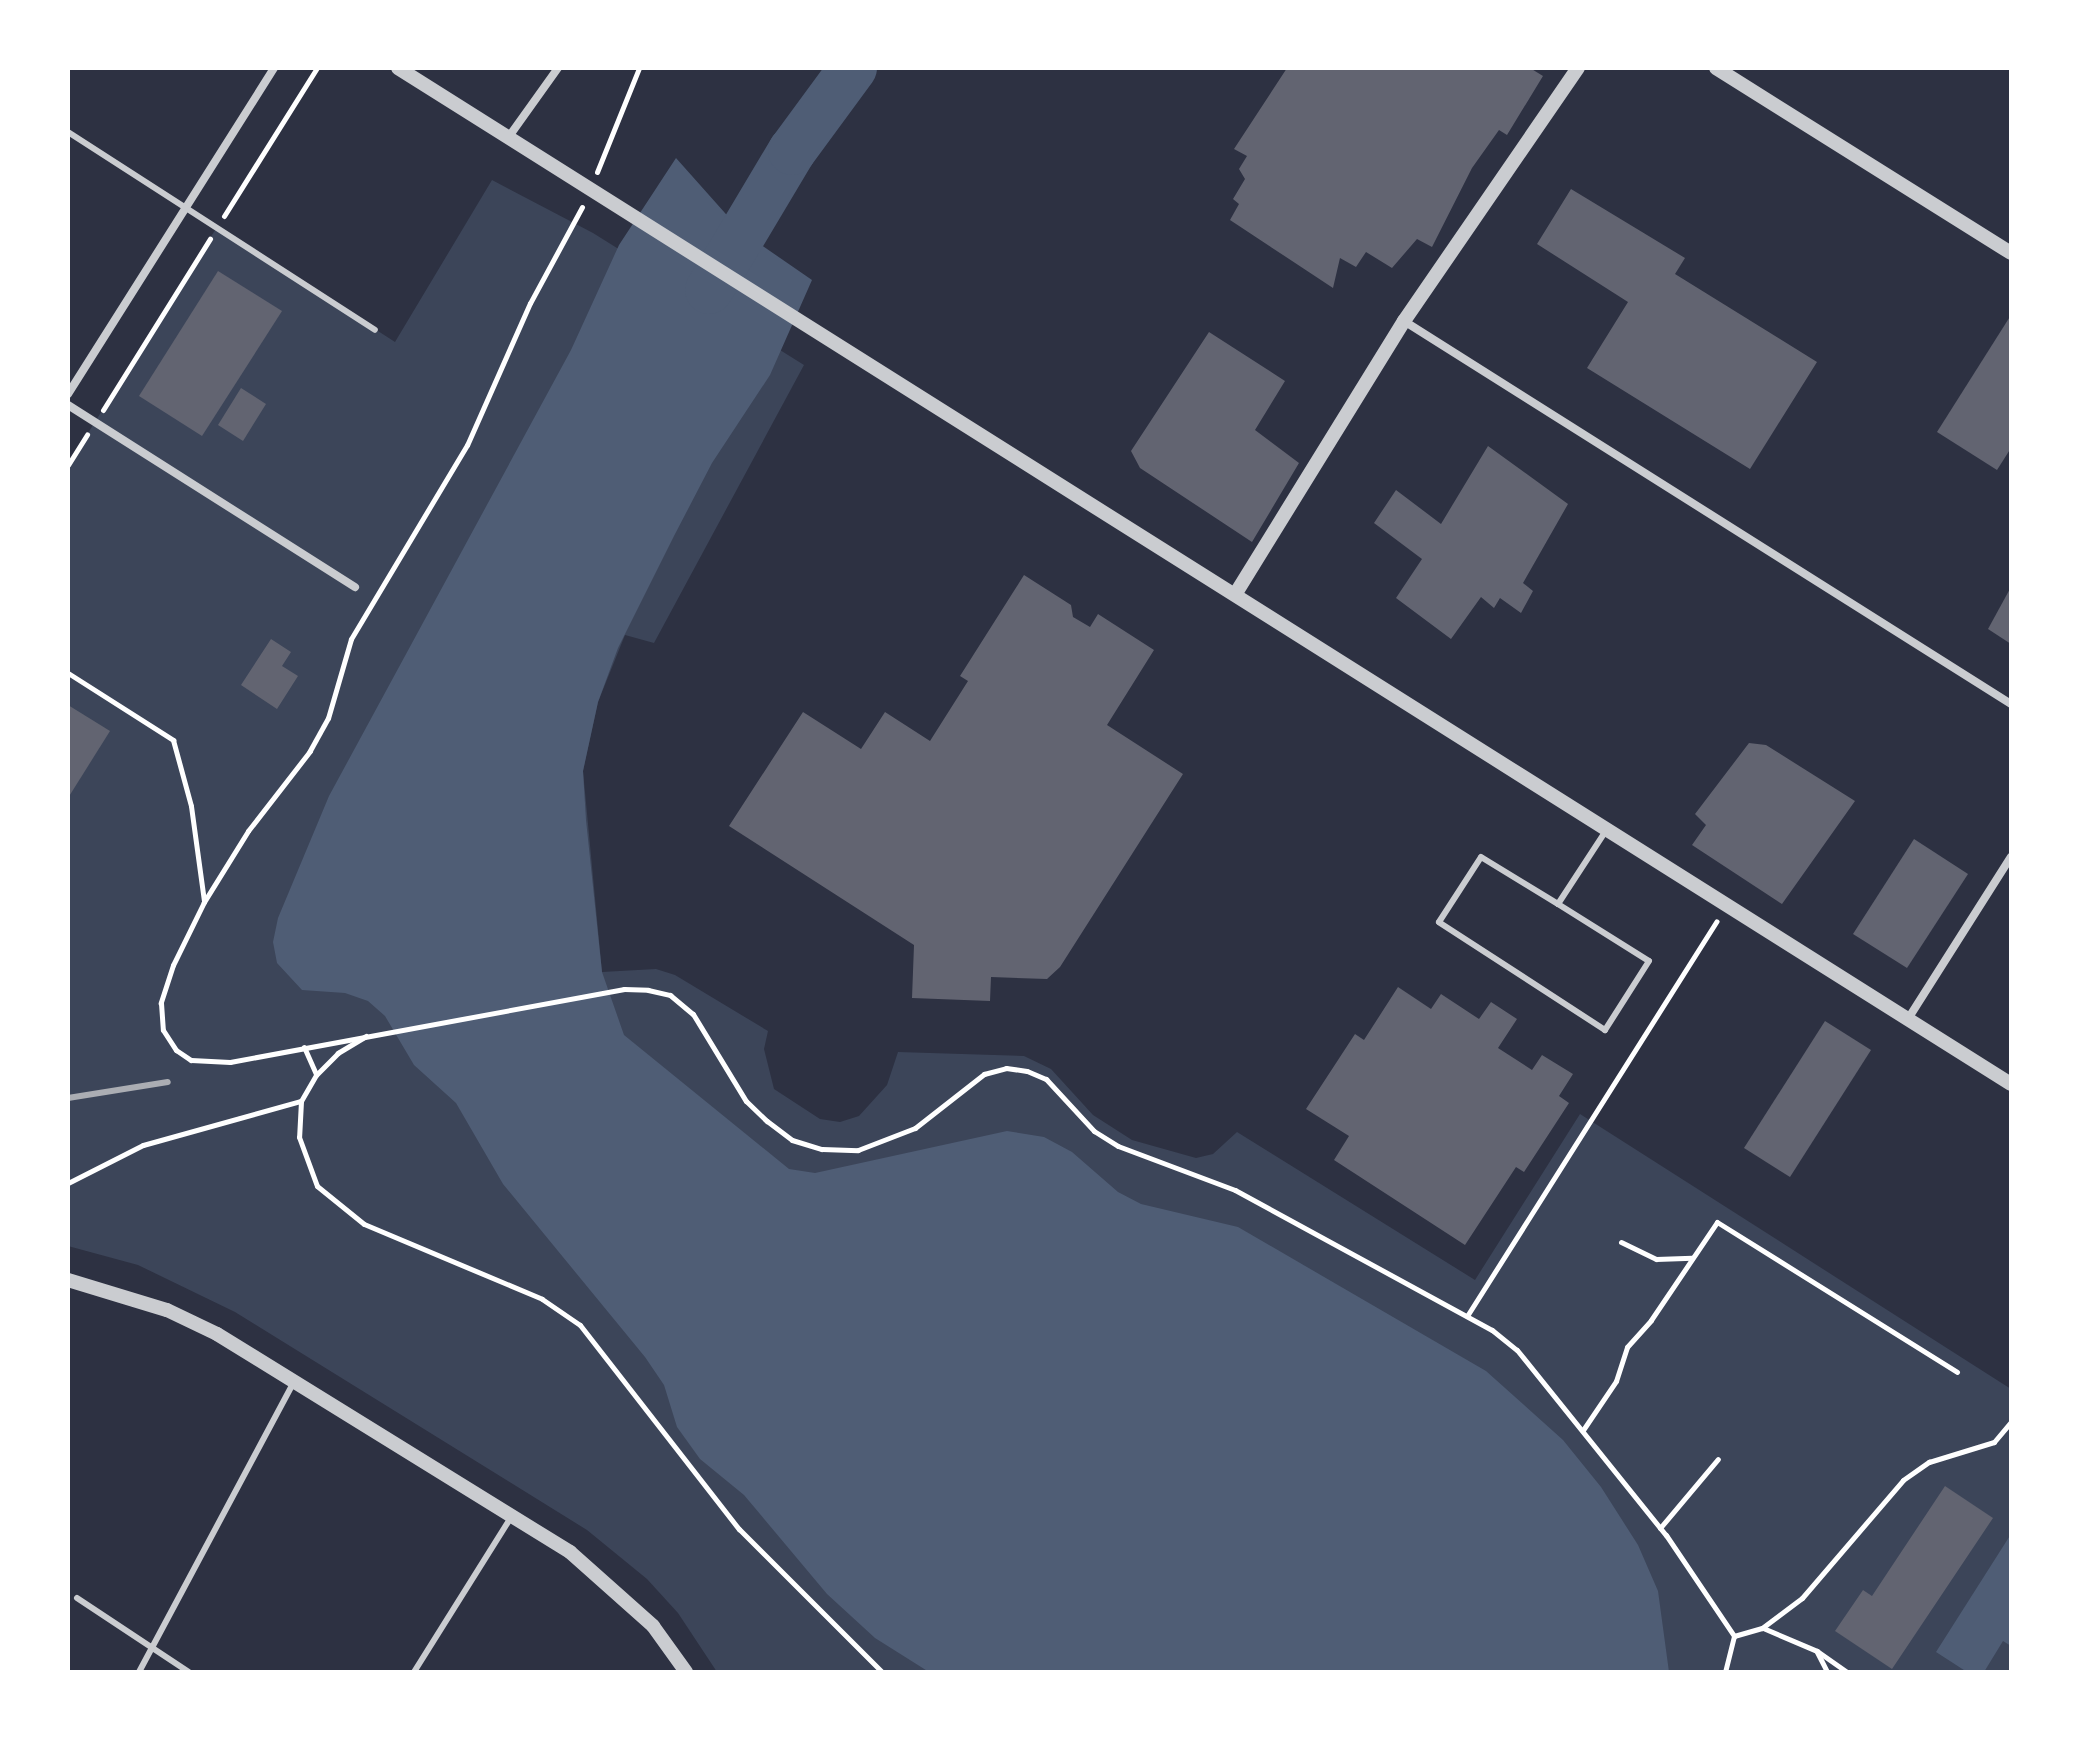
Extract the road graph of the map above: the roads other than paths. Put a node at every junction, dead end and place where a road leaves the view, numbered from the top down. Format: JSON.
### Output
{"nodes":[{"id":1,"x":274,"y":68,"type":"edge"},
{"id":2,"x":398,"y":68,"type":"edge"},
{"id":3,"x":558,"y":68,"type":"edge"},
{"id":4,"x":1578,"y":68,"type":"edge"},
{"id":5,"x":1716,"y":68,"type":"edge"},
{"id":6,"x":68,"y":132,"type":"edge"},
{"id":7,"x":508,"y":138,"type":"junction"},
{"id":8,"x":187,"y":206,"type":"junction"},
{"id":9,"x":2011,"y":253,"type":"edge"},
{"id":10,"x":1404,"y":321,"type":"junction"},
{"id":11,"x":375,"y":330,"type":"dead end"},
{"id":12,"x":68,"y":394,"type":"edge"},
{"id":13,"x":68,"y":405,"type":"edge"},
{"id":14,"x":355,"y":587,"type":"dead end"},
{"id":15,"x":1236,"y":593,"type":"junction"},
{"id":16,"x":2011,"y":704,"type":"edge"},
{"id":17,"x":1607,"y":829,"type":"junction"},
{"id":18,"x":2011,"y":857,"type":"edge"},
{"id":19,"x":1558,"y":904,"type":"junction"},
{"id":20,"x":1908,"y":1019,"type":"junction"},
{"id":21,"x":2011,"y":1084,"type":"edge"},
{"id":22,"x":68,"y":1280,"type":"edge"},
{"id":23,"x":294,"y":1382,"type":"junction"},
{"id":24,"x":512,"y":1516,"type":"junction"},
{"id":25,"x":77,"y":1598,"type":"dead end"},
{"id":26,"x":152,"y":1645,"type":"junction"},
{"id":27,"x":139,"y":1672,"type":"edge"},
{"id":28,"x":189,"y":1672,"type":"edge"},
{"id":29,"x":414,"y":1672,"type":"edge"},
{"id":30,"x":686,"y":1672,"type":"edge"}],
"edges":[{"from":1,"to":8,"type":"street"},
{"from":2,"to":7,"type":"street"},
{"from":3,"to":7,"type":"street"},
{"from":4,"to":10,"type":"street"},
{"from":5,"to":9,"type":"street"},
{"from":6,"to":8,"type":"lane"},
{"from":7,"to":15,"type":"street"},
{"from":8,"to":11,"type":"lane"},
{"from":8,"to":12,"type":"street"},
{"from":10,"to":15,"type":"street"},
{"from":10,"to":16,"type":"street"},
{"from":13,"to":14,"type":"street"},
{"from":15,"to":17,"type":"street"},
{"from":17,"to":19,"type":"lane"},
{"from":17,"to":20,"type":"street"},
{"from":18,"to":20,"type":"street"},
{"from":19,"to":19,"type":"lane"},
{"from":20,"to":21,"type":"street"},
{"from":22,"to":23,"type":"street"},
{"from":23,"to":24,"type":"street"},
{"from":23,"to":26,"type":"lane"},
{"from":24,"to":29,"type":"lane"},
{"from":24,"to":30,"type":"street"},
{"from":25,"to":26,"type":"lane"},
{"from":26,"to":27,"type":"lane"},
{"from":26,"to":28,"type":"lane"}]}
